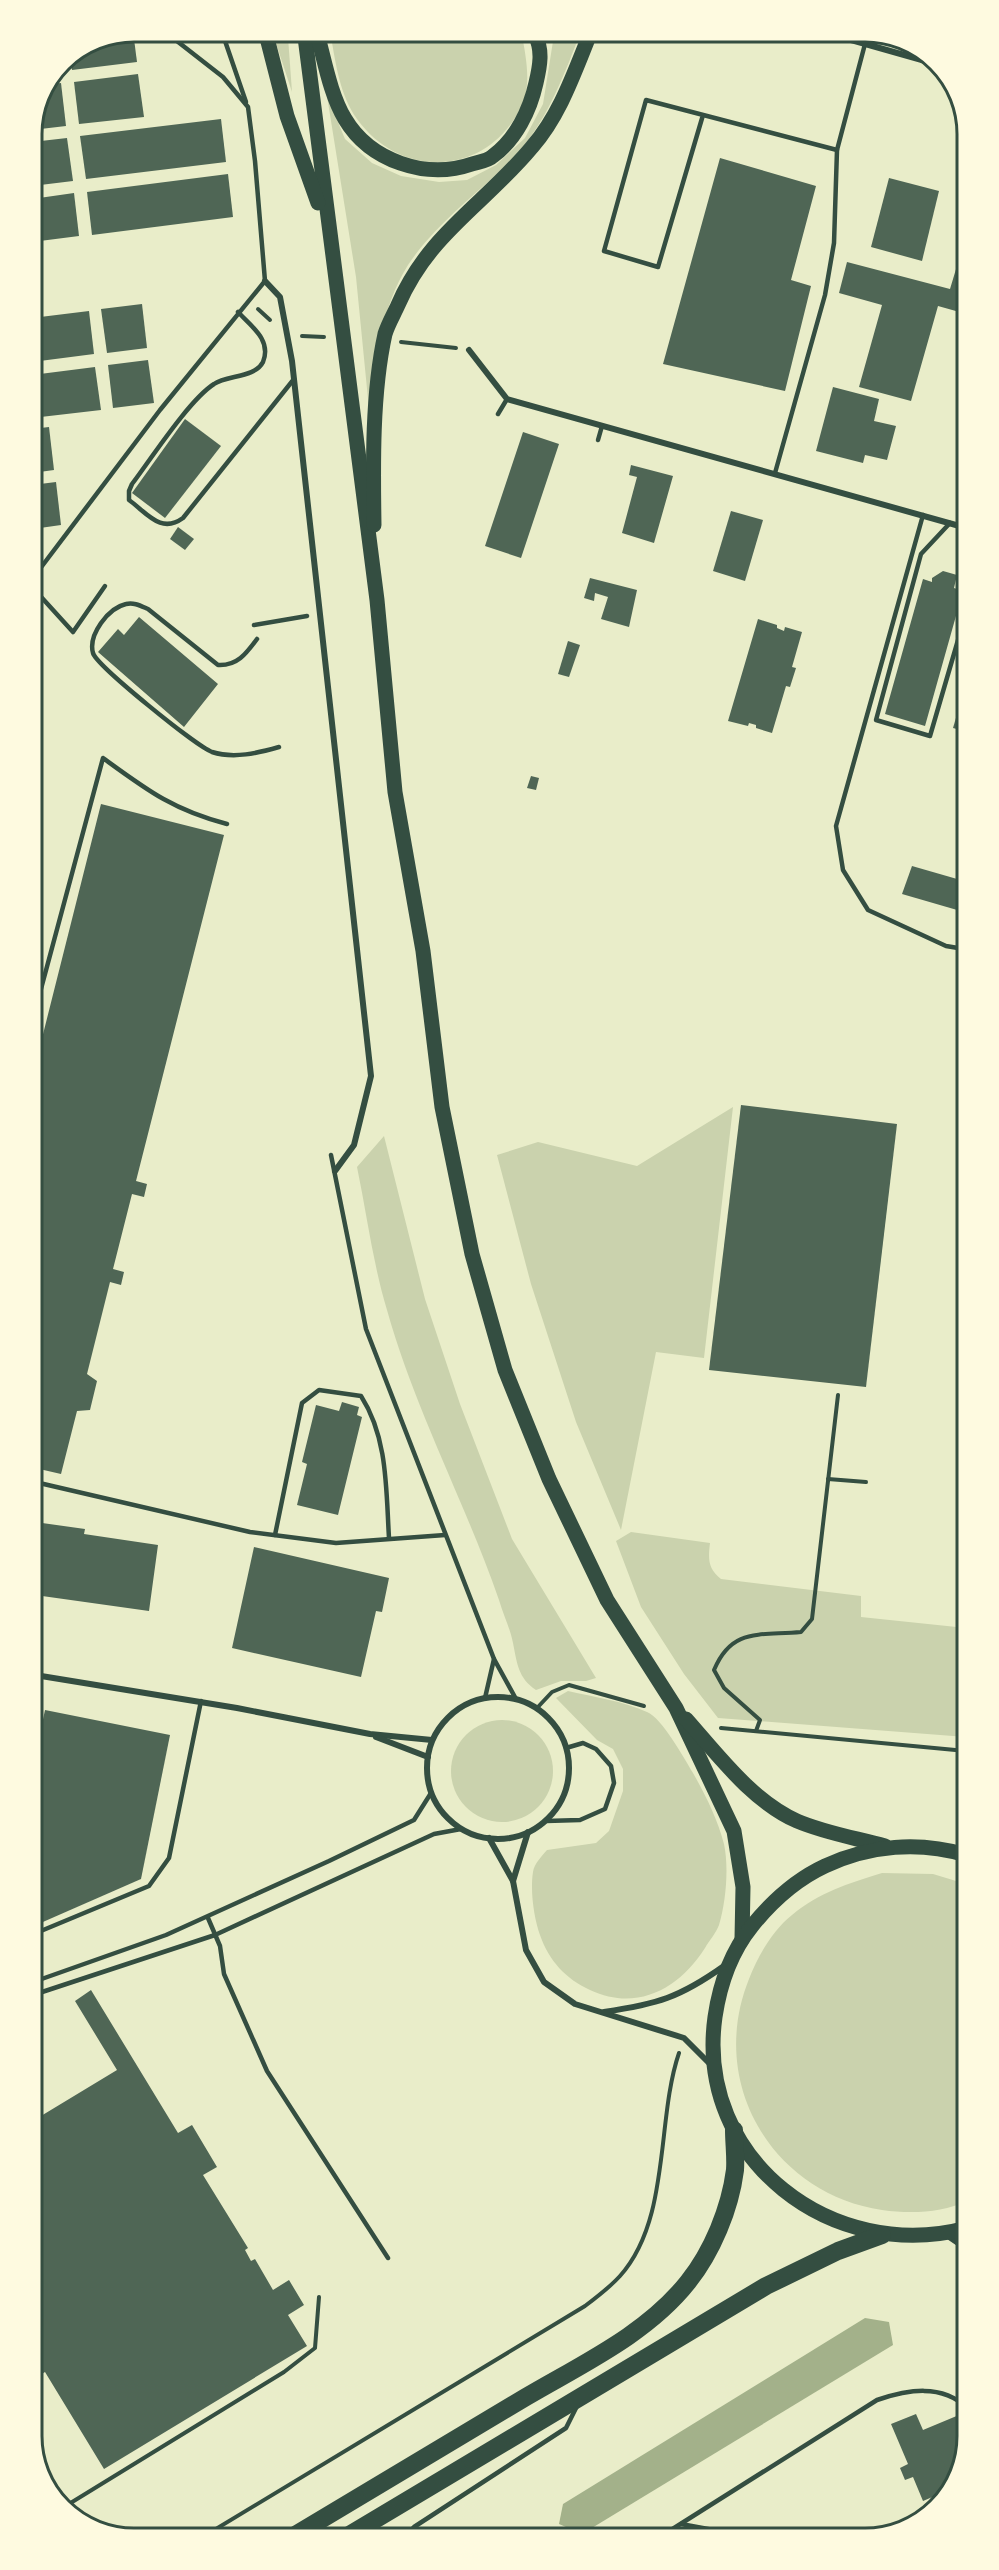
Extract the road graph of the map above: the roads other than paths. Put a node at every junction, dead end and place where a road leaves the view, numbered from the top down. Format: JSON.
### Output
{"nodes":[{"id":1,"x":178,"y":42,"type":"edge"},
{"id":2,"x":225,"y":42,"type":"edge"},
{"id":3,"x":268,"y":42,"type":"edge"},
{"id":4,"x":306,"y":42,"type":"edge"},
{"id":5,"x":320,"y":42,"type":"edge"},
{"id":6,"x":540,"y":42,"type":"edge"},
{"id":7,"x":586,"y":42,"type":"edge"},
{"id":8,"x":859,"y":42,"type":"edge"},
{"id":9,"x":866,"y":44,"type":"junction"},
{"id":10,"x":918,"y":59,"type":"edge"},
{"id":11,"x":248,"y":107,"type":"junction"},
{"id":12,"x":703,"y":115,"type":"junction"},
{"id":13,"x":837,"y":150,"type":"junction"},
{"id":14,"x":329,"y":232,"type":"junction"},
{"id":15,"x":265,"y":281,"type":"junction"},
{"id":16,"x":238,"y":312,"type":"junction"},
{"id":17,"x":469,"y":350,"type":"dead end"},
{"id":18,"x":294,"y":378,"type":"junction"},
{"id":19,"x":507,"y":399,"type":"junction"},
{"id":20,"x":498,"y":414,"type":"dead end"},
{"id":21,"x":602,"y":426,"type":"junction"},
{"id":22,"x":597,"y":440,"type":"dead end"},
{"id":23,"x":775,"y":473,"type":"junction"},
{"id":24,"x":923,"y":515,"type":"junction"},
{"id":25,"x":950,"y":523,"type":"junction"},
{"id":26,"x":957,"y":525,"type":"edge"},
{"id":27,"x":42,"y":566,"type":"edge"},
{"id":28,"x":105,"y":586,"type":"dead end"},
{"id":29,"x":42,"y":598,"type":"edge"},
{"id":30,"x":376,"y":600,"type":"junction"},
{"id":31,"x":307,"y":616,"type":"dead end"},
{"id":32,"x":254,"y":625,"type":"dead end"},
{"id":33,"x":257,"y":639,"type":"dead end"},
{"id":34,"x":957,"y":643,"type":"edge"},
{"id":35,"x":279,"y":747,"type":"dead end"},
{"id":36,"x":227,"y":824,"type":"dead end"},
{"id":37,"x":957,"y":948,"type":"edge"},
{"id":38,"x":42,"y":985,"type":"edge"},
{"id":39,"x":331,"y":1155,"type":"dead end"},
{"id":40,"x":335,"y":1171,"type":"junction"},
{"id":41,"x":42,"y":1484,"type":"edge"},
{"id":42,"x":275,"y":1535,"type":"junction"},
{"id":43,"x":445,"y":1535,"type":"junction"},
{"id":44,"x":389,"y":1538,"type":"junction"},
{"id":45,"x":494,"y":1659,"type":"junction"},
{"id":46,"x":42,"y":1676,"type":"edge"},
{"id":47,"x":485,"y":1698,"type":"junction"},
{"id":48,"x":516,"y":1699,"type":"junction"},
{"id":49,"x":201,"y":1701,"type":"junction"},
{"id":50,"x":675,"y":1708,"type":"junction"},
{"id":51,"x":369,"y":1734,"type":"junction"},
{"id":52,"x":432,"y":1740,"type":"junction"},
{"id":53,"x":566,"y":1748,"type":"junction"},
{"id":54,"x":428,"y":1757,"type":"junction"},
{"id":55,"x":431,"y":1793,"type":"junction"},
{"id":56,"x":546,"y":1821,"type":"junction"},
{"id":57,"x":461,"y":1829,"type":"junction"},
{"id":58,"x":528,"y":1833,"type":"junction"},
{"id":59,"x":489,"y":1838,"type":"junction"},
{"id":60,"x":889,"y":1847,"type":"junction"},
{"id":61,"x":957,"y":1848,"type":"edge"},
{"id":62,"x":948,"y":1850,"type":"junction"},
{"id":63,"x":957,"y":1852,"type":"edge"},
{"id":64,"x":513,"y":1881,"type":"junction"},
{"id":65,"x":208,"y":1918,"type":"junction"},
{"id":66,"x":42,"y":1931,"type":"edge"},
{"id":67,"x":215,"y":1935,"type":"junction"},
{"id":68,"x":742,"y":1939,"type":"junction"},
{"id":69,"x":729,"y":1963,"type":"junction"},
{"id":70,"x":42,"y":1979,"type":"edge"},
{"id":71,"x":42,"y":1992,"type":"edge"},
{"id":72,"x":600,"y":2013,"type":"junction"},
{"id":73,"x":715,"y":2069,"type":"junction"},
{"id":74,"x":734,"y":2130,"type":"junction"},
{"id":75,"x":957,"y":2231,"type":"edge"},
{"id":76,"x":945,"y":2234,"type":"junction"},
{"id":77,"x":882,"y":2235,"type":"junction"},
{"id":78,"x":957,"y":2242,"type":"edge"},
{"id":79,"x":388,"y":2258,"type":"dead end"},
{"id":80,"x":583,"y":2393,"type":"junction"},
{"id":81,"x":957,"y":2398,"type":"edge"},
{"id":82,"x":681,"y":2524,"type":"junction"},
{"id":83,"x":307,"y":2528,"type":"edge"},
{"id":84,"x":361,"y":2528,"type":"edge"},
{"id":85,"x":413,"y":2528,"type":"edge"},
{"id":86,"x":674,"y":2528,"type":"edge"},
{"id":87,"x":703,"y":2528,"type":"edge"}],
"edges":[{"from":1,"to":11,"type":"lane"},
{"from":2,"to":11,"type":"lane"},
{"from":3,"to":14,"type":"main road"},
{"from":4,"to":14,"type":"main road"},
{"from":5,"to":6,"type":"main road"},
{"from":7,"to":30,"type":"main road"},
{"from":8,"to":9,"type":"street"},
{"from":9,"to":10,"type":"street"},
{"from":9,"to":13,"type":"lane"},
{"from":11,"to":15,"type":"lane"},
{"from":12,"to":12,"type":"lane"},
{"from":12,"to":13,"type":"lane"},
{"from":13,"to":23,"type":"lane"},
{"from":14,"to":30,"type":"main road"},
{"from":15,"to":16,"type":"lane"},
{"from":15,"to":18,"type":"street"},
{"from":16,"to":18,"type":"lane"},
{"from":16,"to":27,"type":"lane"},
{"from":17,"to":19,"type":"street"},
{"from":18,"to":40,"type":"street"},
{"from":19,"to":20,"type":"lane"},
{"from":19,"to":21,"type":"street"},
{"from":21,"to":22,"type":"lane"},
{"from":21,"to":23,"type":"street"},
{"from":23,"to":24,"type":"street"},
{"from":24,"to":25,"type":"street"},
{"from":24,"to":37,"type":"lane"},
{"from":25,"to":26,"type":"street"},
{"from":25,"to":34,"type":"lane"},
{"from":28,"to":29,"type":"lane"},
{"from":30,"to":50,"type":"main road"},
{"from":31,"to":32,"type":"lane"},
{"from":33,"to":35,"type":"lane"},
{"from":36,"to":38,"type":"lane"},
{"from":39,"to":40,"type":"lane"},
{"from":40,"to":43,"type":"lane"},
{"from":41,"to":42,"type":"lane"},
{"from":42,"to":44,"type":"lane"},
{"from":42,"to":44,"type":"lane"},
{"from":43,"to":44,"type":"lane"},
{"from":43,"to":45,"type":"lane"},
{"from":45,"to":47,"type":"lane"},
{"from":45,"to":48,"type":"lane"},
{"from":46,"to":49,"type":"street"},
{"from":47,"to":48,"type":"street"},
{"from":47,"to":52,"type":"street"},
{"from":48,"to":53,"type":"street"},
{"from":49,"to":51,"type":"street"},
{"from":49,"to":66,"type":"lane"},
{"from":50,"to":60,"type":"main road"},
{"from":50,"to":68,"type":"main road"},
{"from":51,"to":52,"type":"street"},
{"from":51,"to":54,"type":"street"},
{"from":52,"to":54,"type":"street"},
{"from":53,"to":56,"type":"street"},
{"from":53,"to":56,"type":"lane"},
{"from":54,"to":55,"type":"street"},
{"from":55,"to":57,"type":"street"},
{"from":55,"to":65,"type":"lane"},
{"from":56,"to":58,"type":"street"},
{"from":57,"to":59,"type":"street"},
{"from":57,"to":67,"type":"lane"},
{"from":58,"to":59,"type":"street"},
{"from":58,"to":64,"type":"street"},
{"from":59,"to":64,"type":"street"},
{"from":60,"to":62,"type":"main road"},
{"from":60,"to":68,"type":"main road"},
{"from":61,"to":62,"type":"street"},
{"from":62,"to":63,"type":"main road"},
{"from":64,"to":72,"type":"street"},
{"from":65,"to":67,"type":"lane"},
{"from":65,"to":70,"type":"lane"},
{"from":67,"to":71,"type":"lane"},
{"from":67,"to":79,"type":"lane"},
{"from":68,"to":69,"type":"main road"},
{"from":69,"to":72,"type":"street"},
{"from":69,"to":73,"type":"main road"},
{"from":72,"to":73,"type":"street"},
{"from":73,"to":74,"type":"main road"},
{"from":74,"to":77,"type":"main road"},
{"from":74,"to":83,"type":"highway"},
{"from":75,"to":76,"type":"main road"},
{"from":76,"to":77,"type":"main road"},
{"from":76,"to":78,"type":"street"},
{"from":77,"to":80,"type":"highway"},
{"from":80,"to":84,"type":"highway"},
{"from":80,"to":85,"type":"lane"},
{"from":81,"to":82,"type":"lane"},
{"from":82,"to":86,"type":"lane"},
{"from":82,"to":87,"type":"lane"}]}
